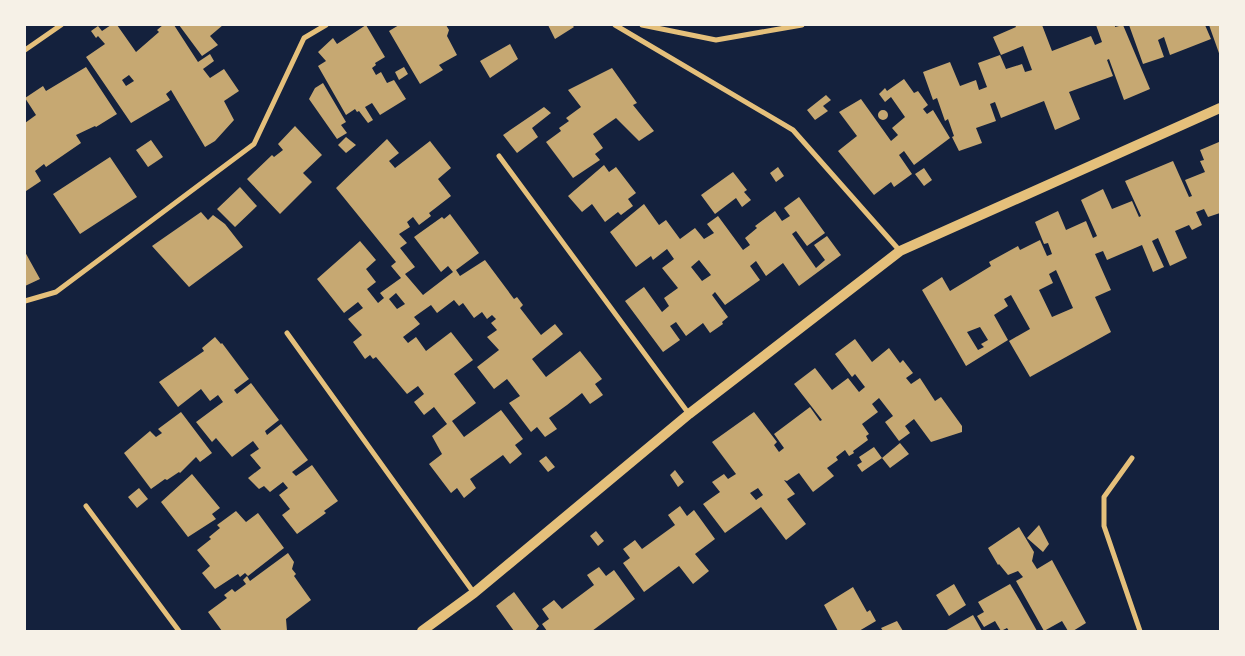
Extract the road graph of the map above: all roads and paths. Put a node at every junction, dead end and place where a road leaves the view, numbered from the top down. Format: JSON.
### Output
{"nodes":[{"id":1,"x":61,"y":25,"type":"edge"},
{"id":2,"x":326,"y":25,"type":"edge"},
{"id":3,"x":615,"y":25,"type":"edge"},
{"id":4,"x":642,"y":25,"type":"edge"},
{"id":5,"x":802,"y":25,"type":"edge"},
{"id":6,"x":53,"y":27,"type":"edge"},
{"id":7,"x":25,"y":50,"type":"edge"},
{"id":8,"x":1220,"y":108,"type":"edge"},
{"id":9,"x":499,"y":156,"type":"dead end"},
{"id":10,"x":900,"y":251,"type":"junction"},
{"id":11,"x":25,"y":302,"type":"edge"},
{"id":12,"x":288,"y":333,"type":"dead end"},
{"id":13,"x":689,"y":414,"type":"junction"},
{"id":14,"x":1132,"y":458,"type":"dead end"},
{"id":15,"x":86,"y":506,"type":"dead end"},
{"id":16,"x":474,"y":593,"type":"junction"},
{"id":17,"x":179,"y":631,"type":"edge"},
{"id":18,"x":422,"y":631,"type":"edge"},
{"id":19,"x":1140,"y":631,"type":"edge"}],
"edges":[{"from":1,"to":6,"type":"street"},
{"from":2,"to":11,"type":"street"},
{"from":3,"to":10,"type":"street"},
{"from":4,"to":5,"type":"street"},
{"from":6,"to":7,"type":"street"},
{"from":8,"to":10,"type":"main road"},
{"from":9,"to":13,"type":"street"},
{"from":10,"to":13,"type":"main road"},
{"from":12,"to":16,"type":"street"},
{"from":13,"to":16,"type":"main road"},
{"from":14,"to":19,"type":"street"},
{"from":15,"to":17,"type":"street"},
{"from":16,"to":18,"type":"main road"}]}
